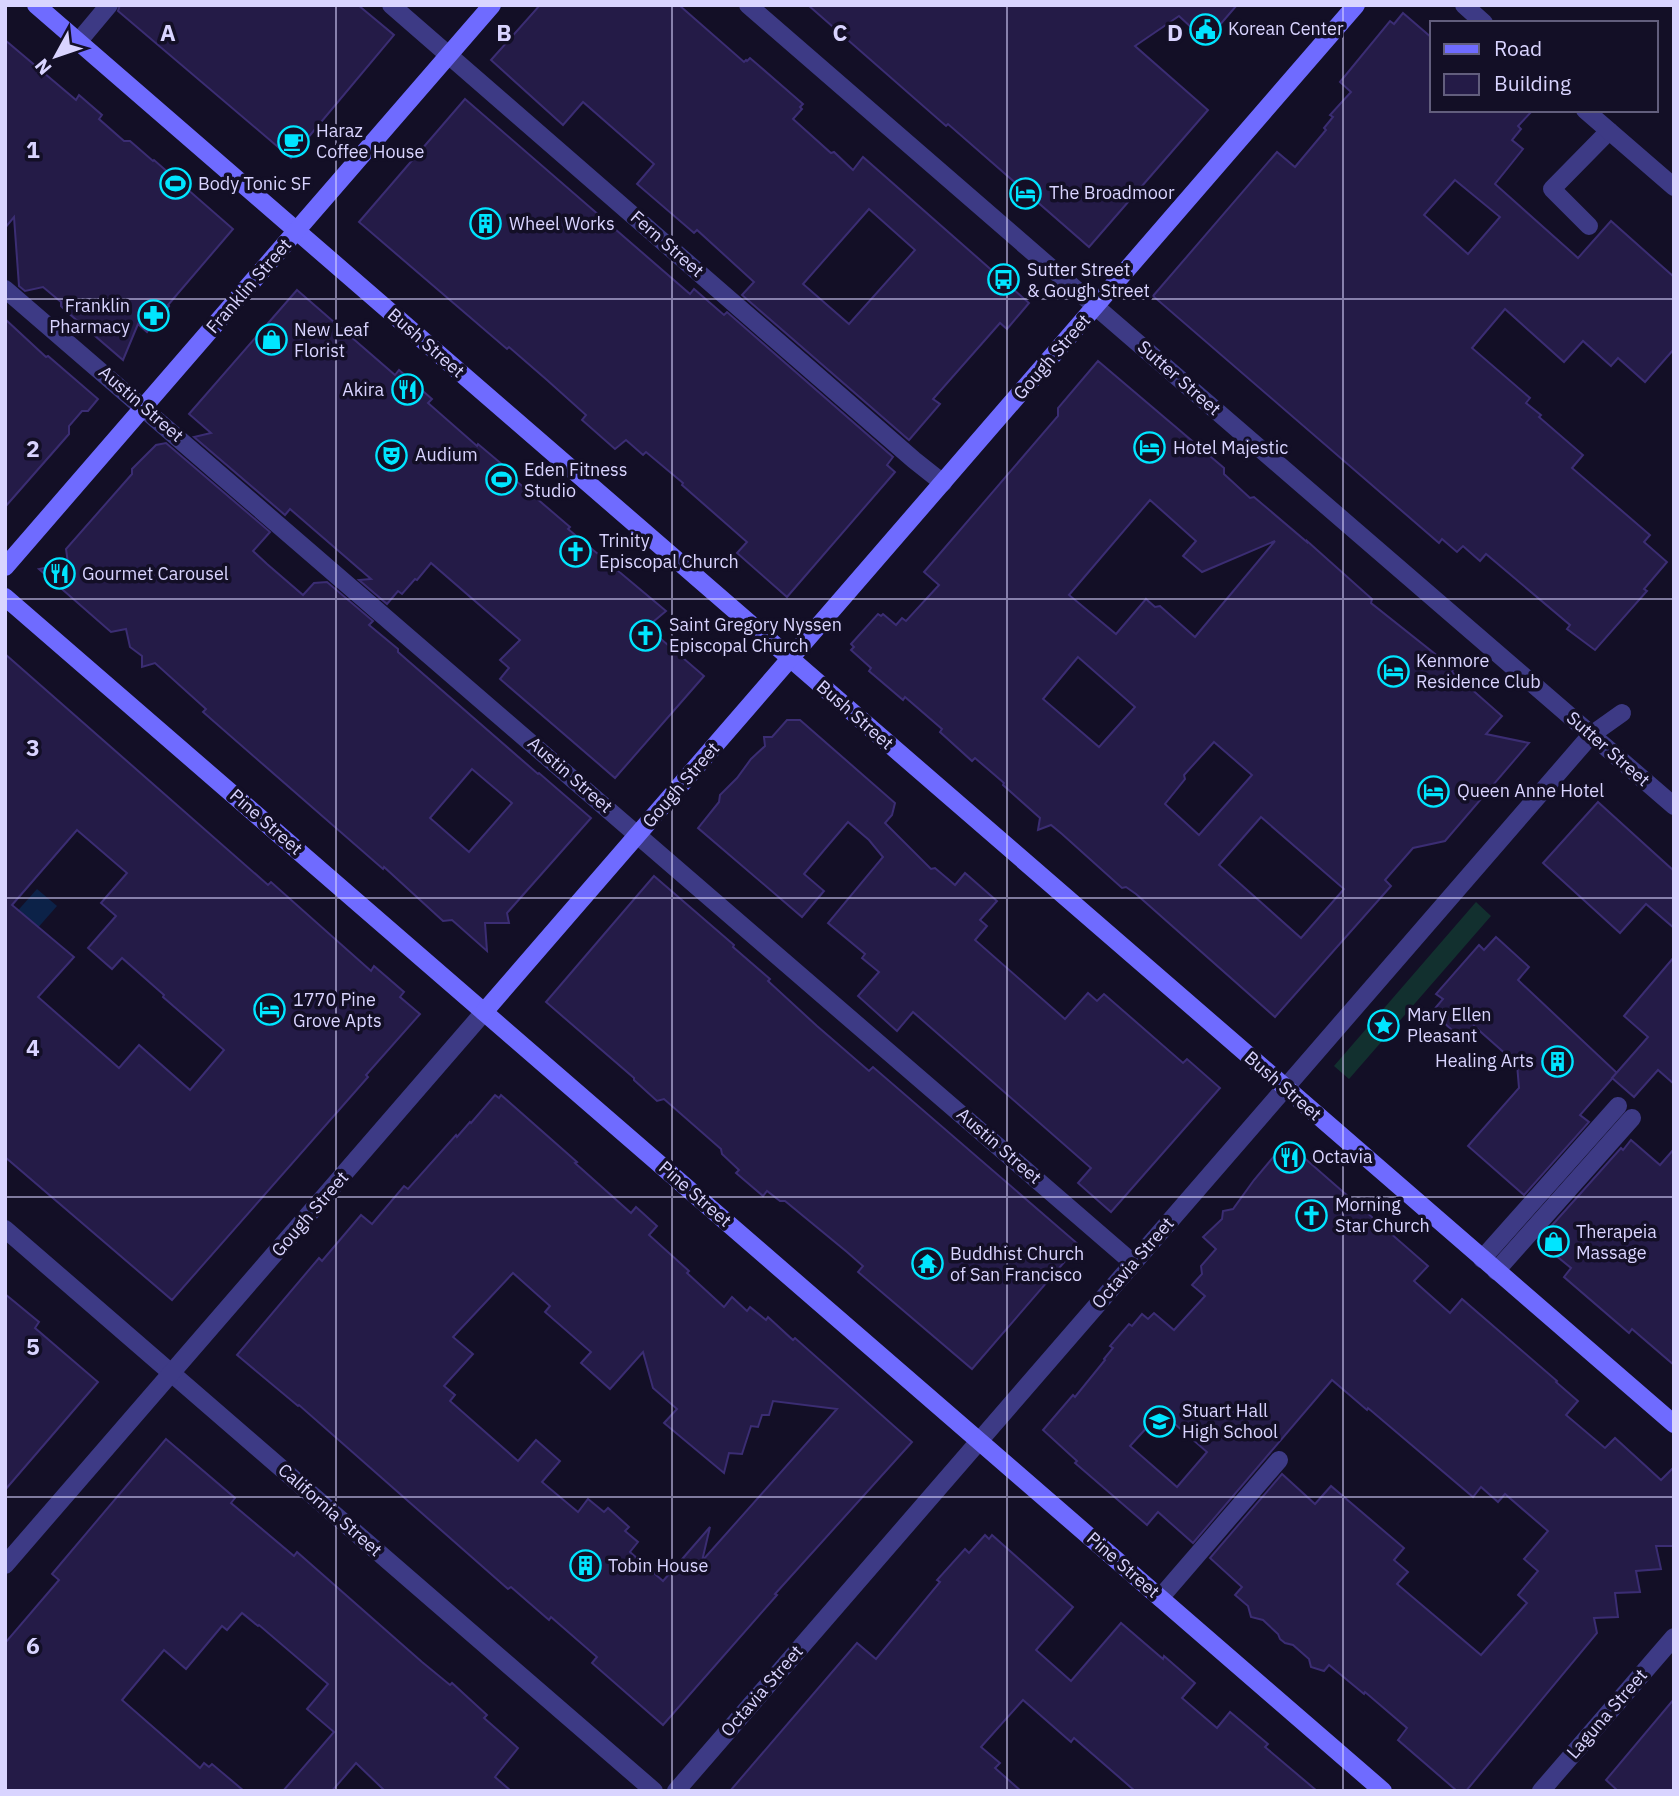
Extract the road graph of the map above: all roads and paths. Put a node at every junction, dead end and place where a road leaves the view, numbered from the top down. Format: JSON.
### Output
{"nodes":[{"id":1,"x":36,"y":5,"type":"edge"},
{"id":2,"x":109,"y":5,"type":"edge"},
{"id":3,"x":391,"y":5,"type":"edge"},
{"id":4,"x":492,"y":5,"type":"edge"},
{"id":5,"x":748,"y":5,"type":"edge"},
{"id":6,"x":1356,"y":5,"type":"edge"},
{"id":7,"x":1464,"y":5,"type":"edge"},
{"id":8,"x":1482,"y":21,"type":"edge"},
{"id":9,"x":78,"y":42,"type":"junction"},
{"id":10,"x":449,"y":55,"type":"junction"},
{"id":11,"x":1587,"y":112,"type":"edge"},
{"id":12,"x":1609,"y":131,"type":"junction"},
{"id":13,"x":1674,"y":187,"type":"edge"},
{"id":14,"x":1589,"y":226,"type":"dead end"},
{"id":15,"x":297,"y":231,"type":"junction"},
{"id":16,"x":5,"y":289,"type":"edge"},
{"id":17,"x":1095,"y":306,"type":"junction"},
{"id":18,"x":144,"y":407,"type":"junction"},
{"id":19,"x":943,"y":483,"type":"junction"},
{"id":20,"x":5,"y":567,"type":"edge"},
{"id":21,"x":5,"y":597,"type":"edge"},
{"id":22,"x":790,"y":659,"type":"junction"},
{"id":23,"x":1622,"y":713,"type":"dead end"},
{"id":24,"x":1591,"y":735,"type":"junction"},
{"id":25,"x":1674,"y":806,"type":"edge"},
{"id":26,"x":638,"y":835,"type":"junction"},
{"id":27,"x":484,"y":1012,"type":"junction"},
{"id":28,"x":1285,"y":1088,"type":"junction"},
{"id":29,"x":1618,"y":1107,"type":"dead end"},
{"id":30,"x":1632,"y":1118,"type":"dead end"},
{"id":31,"x":5,"y":1229,"type":"edge"},
{"id":32,"x":1482,"y":1259,"type":"junction"},
{"id":33,"x":1133,"y":1263,"type":"junction"},
{"id":34,"x":1496,"y":1271,"type":"junction"},
{"id":35,"x":172,"y":1374,"type":"junction"},
{"id":36,"x":1674,"y":1424,"type":"edge"},
{"id":37,"x":979,"y":1440,"type":"junction"},
{"id":38,"x":1279,"y":1460,"type":"dead end"},
{"id":39,"x":5,"y":1565,"type":"edge"},
{"id":40,"x":1160,"y":1598,"type":"junction"},
{"id":41,"x":1674,"y":1637,"type":"edge"},
{"id":42,"x":654,"y":1791,"type":"edge"},
{"id":43,"x":676,"y":1791,"type":"edge"},
{"id":44,"x":1383,"y":1791,"type":"edge"},
{"id":45,"x":1541,"y":1791,"type":"edge"}],
"edges":[{"from":1,"to":9,"type":"main road","name":"Bush Street"},
{"from":2,"to":9,"type":"street"},
{"from":3,"to":10,"type":"street","name":"Fern Street"},
{"from":4,"to":10,"type":"main road","name":"Franklin Street"},
{"from":5,"to":17,"type":"street","name":"Sutter Street"},
{"from":6,"to":17,"type":"main road","name":"Gough Street"},
{"from":7,"to":8,"type":"street"},
{"from":9,"to":15,"type":"main road","name":"Bush Street"},
{"from":10,"to":15,"type":"main road","name":"Franklin Street"},
{"from":10,"to":19,"type":"street","name":"Fern Street"},
{"from":11,"to":12,"type":"street"},
{"from":12,"to":13,"type":"street"},
{"from":12,"to":14,"type":"street"},
{"from":15,"to":18,"type":"main road","name":"Franklin Street"},
{"from":15,"to":22,"type":"main road","name":"Bush Street"},
{"from":16,"to":18,"type":"street","name":"Austin Street"},
{"from":17,"to":19,"type":"main road","name":"Gough Street"},
{"from":17,"to":24,"type":"street","name":"Sutter Street"},
{"from":18,"to":20,"type":"main road","name":"Franklin Street"},
{"from":18,"to":26,"type":"street","name":"Austin Street"},
{"from":19,"to":22,"type":"main road","name":"Gough Street"},
{"from":21,"to":27,"type":"main road","name":"Pine Street"},
{"from":22,"to":26,"type":"main road","name":"Gough Street"},
{"from":22,"to":28,"type":"main road","name":"Bush Street"},
{"from":23,"to":24,"type":"street","name":"Octavia Street"},
{"from":24,"to":25,"type":"street","name":"Sutter Street"},
{"from":24,"to":28,"type":"street","name":"Octavia Street"},
{"from":26,"to":27,"type":"main road","name":"Gough Street"},
{"from":26,"to":33,"type":"street","name":"Austin Street"},
{"from":27,"to":35,"type":"street","name":"Gough Street"},
{"from":27,"to":37,"type":"main road","name":"Pine Street"},
{"from":28,"to":32,"type":"main road","name":"Bush Street"},
{"from":28,"to":33,"type":"street","name":"Octavia Street"},
{"from":29,"to":32,"type":"street"},
{"from":30,"to":34,"type":"street"},
{"from":31,"to":35,"type":"street","name":"California Street"},
{"from":32,"to":34,"type":"main road","name":"Bush Street"},
{"from":33,"to":37,"type":"street","name":"Octavia Street"},
{"from":34,"to":36,"type":"main road","name":"Bush Street"},
{"from":35,"to":39,"type":"street","name":"Gough Street"},
{"from":35,"to":42,"type":"street","name":"California Street"},
{"from":37,"to":40,"type":"main road","name":"Pine Street"},
{"from":37,"to":43,"type":"street","name":"Octavia Street"},
{"from":38,"to":40,"type":"street"},
{"from":40,"to":44,"type":"main road","name":"Pine Street"},
{"from":41,"to":45,"type":"street","name":"Laguna Street"}]}
